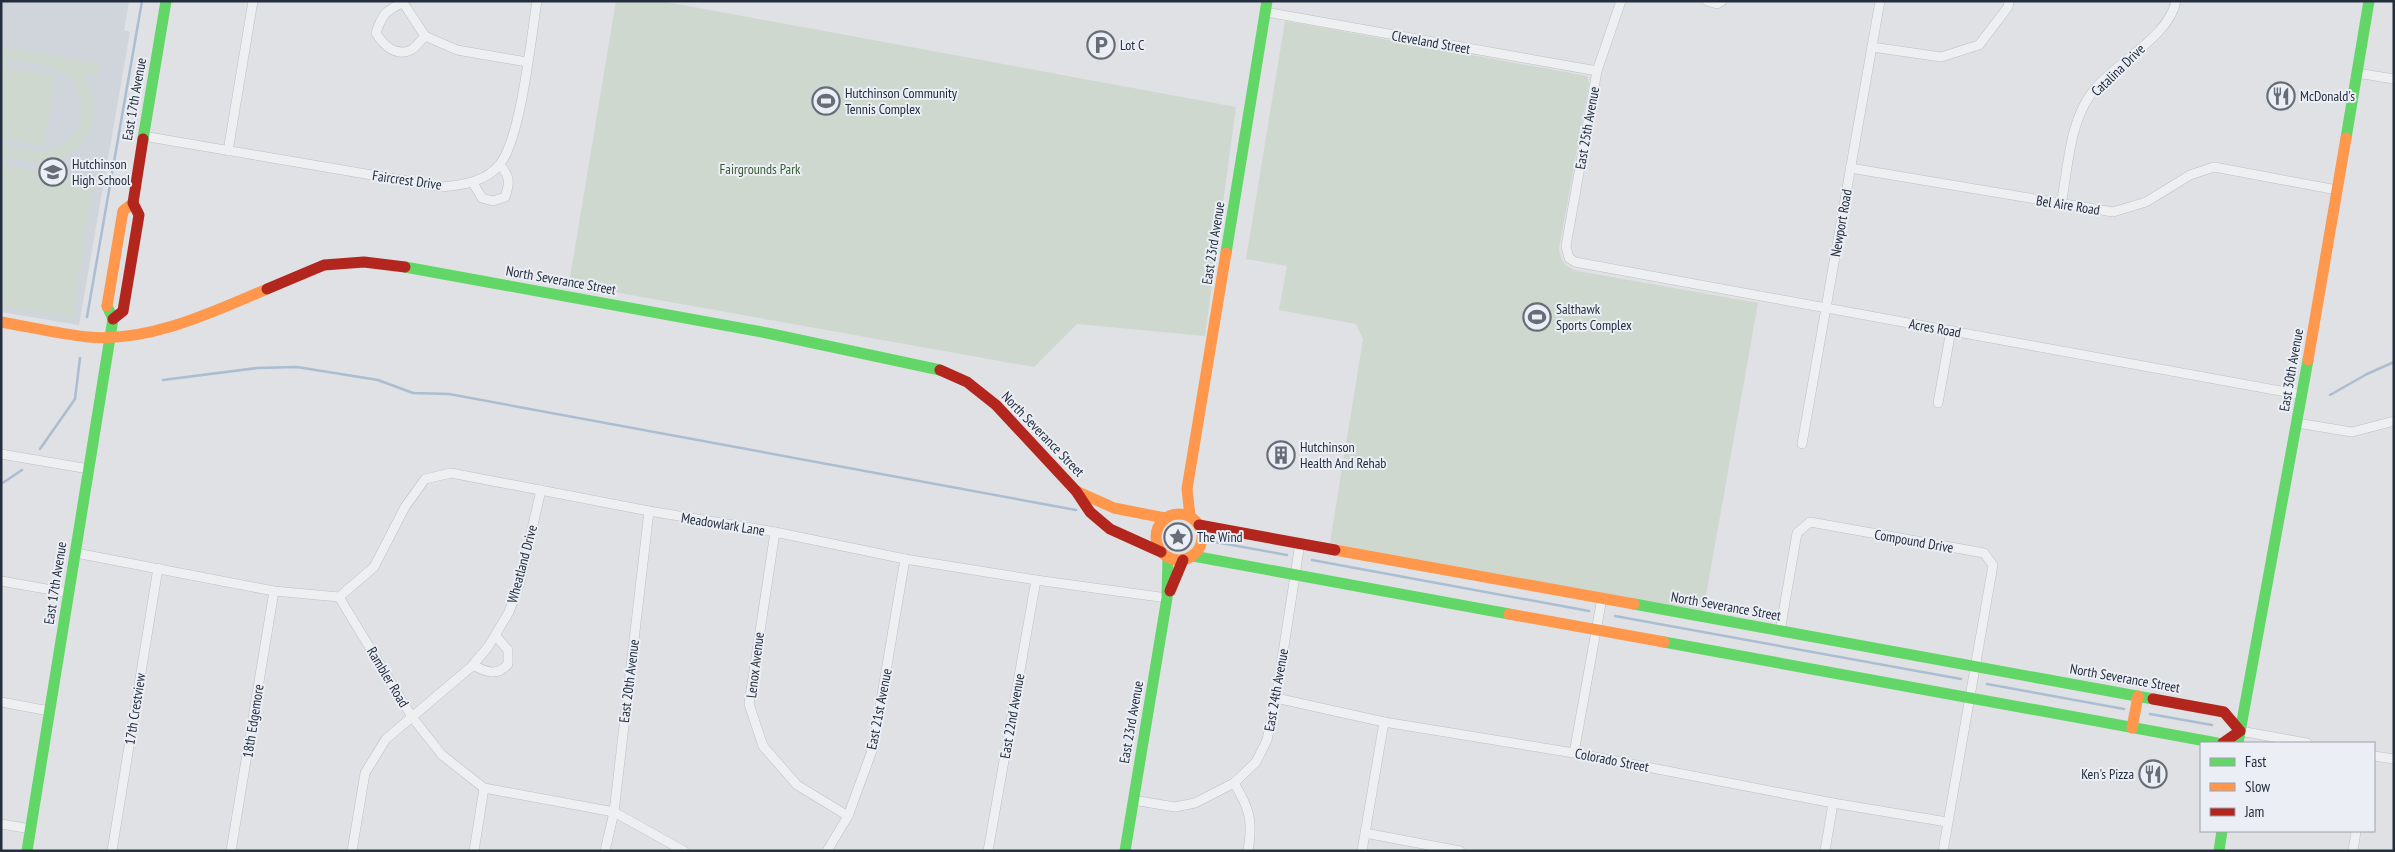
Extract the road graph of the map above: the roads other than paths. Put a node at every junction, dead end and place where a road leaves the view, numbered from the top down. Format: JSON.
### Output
{"nodes":[{"id":1,"x":166,"y":1,"type":"edge"},
{"id":2,"x":253,"y":1,"type":"edge"},
{"id":3,"x":537,"y":1,"type":"edge"},
{"id":4,"x":1621,"y":1,"type":"edge"},
{"id":5,"x":1707,"y":1,"type":"edge"},
{"id":6,"x":1722,"y":1,"type":"edge"},
{"id":7,"x":1880,"y":1,"type":"edge"},
{"id":8,"x":2008,"y":1,"type":"edge"},
{"id":9,"x":2176,"y":1,"type":"edge"},
{"id":10,"x":2369,"y":1,"type":"edge"},
{"id":11,"x":402,"y":2,"type":"edge"},
{"id":12,"x":1267,"y":7,"type":"edge"},
{"id":13,"x":425,"y":36,"type":"junction"},
{"id":14,"x":1872,"y":47,"type":"junction"},
{"id":15,"x":527,"y":62,"type":"junction"},
{"id":16,"x":1597,"y":71,"type":"junction"},
{"id":17,"x":2358,"y":73,"type":"junction"},
{"id":18,"x":2394,"y":79,"type":"edge"},
{"id":19,"x":143,"y":136,"type":"junction"},
{"id":20,"x":228,"y":150,"type":"junction"},
{"id":21,"x":500,"y":164,"type":"junction"},
{"id":22,"x":1850,"y":168,"type":"junction"},
{"id":23,"x":473,"y":183,"type":"junction"},
{"id":24,"x":2337,"y":190,"type":"junction"},
{"id":25,"x":132,"y":203,"type":"junction"},
{"id":26,"x":2061,"y":205,"type":"junction"},
{"id":27,"x":1569,"y":258,"type":"joint"},
{"id":28,"x":1826,"y":310,"type":"junction"},
{"id":29,"x":113,"y":319,"type":"junction"},
{"id":30,"x":1,"y":322,"type":"edge"},
{"id":31,"x":1951,"y":330,"type":"junction"},
{"id":32,"x":110,"y":336,"type":"junction"},
{"id":33,"x":2302,"y":395,"type":"junction"},
{"id":34,"x":1938,"y":403,"type":"dead end"},
{"id":35,"x":2394,"y":421,"type":"edge"},
{"id":36,"x":2297,"y":423,"type":"junction"},
{"id":37,"x":1802,"y":444,"type":"dead end"},
{"id":38,"x":1,"y":454,"type":"edge"},
{"id":39,"x":89,"y":469,"type":"junction"},
{"id":40,"x":1187,"y":489,"type":"junction"},
{"id":41,"x":541,"y":490,"type":"junction"},
{"id":42,"x":1076,"y":491,"type":"junction"},
{"id":43,"x":648,"y":511,"type":"junction"},
{"id":44,"x":1190,"y":516,"type":"junction"},
{"id":45,"x":1168,"y":517,"type":"junction"},
{"id":46,"x":1199,"y":524,"type":"junction"},
{"id":47,"x":775,"y":532,"type":"junction"},
{"id":48,"x":1300,"y":543,"type":"junction"},
{"id":49,"x":76,"y":553,"type":"junction"},
{"id":50,"x":1164,"y":555,"type":"junction"},
{"id":51,"x":905,"y":558,"type":"junction"},
{"id":52,"x":1188,"y":558,"type":"junction"},
{"id":53,"x":158,"y":568,"type":"junction"},
{"id":54,"x":1295,"y":574,"type":"junction"},
{"id":55,"x":1036,"y":580,"type":"junction"},
{"id":56,"x":1,"y":581,"type":"edge"},
{"id":57,"x":274,"y":591,"type":"junction"},
{"id":58,"x":69,"y":593,"type":"junction"},
{"id":59,"x":339,"y":597,"type":"junction"},
{"id":60,"x":1168,"y":598,"type":"junction"},
{"id":61,"x":1602,"y":598,"type":"junction"},
{"id":62,"x":1596,"y":629,"type":"junction"},
{"id":63,"x":1780,"y":631,"type":"junction"},
{"id":64,"x":496,"y":636,"type":"junction"},
{"id":65,"x":473,"y":665,"type":"junction"},
{"id":66,"x":1975,"y":666,"type":"junction"},
{"id":67,"x":2138,"y":696,"type":"junction"},
{"id":68,"x":1276,"y":698,"type":"junction"},
{"id":69,"x":1970,"y":698,"type":"junction"},
{"id":70,"x":1,"y":702,"type":"edge"},
{"id":71,"x":50,"y":711,"type":"junction"},
{"id":72,"x":412,"y":716,"type":"junction"},
{"id":73,"x":1384,"y":722,"type":"junction"},
{"id":74,"x":2132,"y":728,"type":"junction"},
{"id":75,"x":2240,"y":731,"type":"junction"},
{"id":76,"x":2212,"y":742,"type":"edge"},
{"id":77,"x":2224,"y":742,"type":"edge"},
{"id":78,"x":2238,"y":742,"type":"edge"},
{"id":79,"x":2300,"y":742,"type":"edge"},
{"id":80,"x":1574,"y":753,"type":"junction"},
{"id":81,"x":2375,"y":756,"type":"edge"},
{"id":82,"x":2394,"y":759,"type":"edge"},
{"id":83,"x":1234,"y":783,"type":"junction"},
{"id":84,"x":484,"y":788,"type":"junction"},
{"id":85,"x":1133,"y":800,"type":"junction"},
{"id":86,"x":1833,"y":803,"type":"junction"},
{"id":87,"x":614,"y":812,"type":"junction"},
{"id":88,"x":848,"y":816,"type":"junction"},
{"id":89,"x":1947,"y":822,"type":"junction"},
{"id":90,"x":1,"y":824,"type":"edge"},
{"id":91,"x":31,"y":829,"type":"junction"},
{"id":92,"x":2222,"y":832,"type":"edge"},
{"id":93,"x":2356,"y":832,"type":"edge"},
{"id":94,"x":1365,"y":833,"type":"junction"},
{"id":95,"x":27,"y":851,"type":"edge"},
{"id":96,"x":112,"y":851,"type":"edge"},
{"id":97,"x":232,"y":851,"type":"edge"},
{"id":98,"x":352,"y":851,"type":"edge"},
{"id":99,"x":474,"y":851,"type":"edge"},
{"id":100,"x":605,"y":851,"type":"edge"},
{"id":101,"x":684,"y":851,"type":"edge"},
{"id":102,"x":827,"y":851,"type":"edge"},
{"id":103,"x":988,"y":851,"type":"edge"},
{"id":104,"x":1125,"y":851,"type":"edge"},
{"id":105,"x":1248,"y":851,"type":"edge"},
{"id":106,"x":1362,"y":851,"type":"edge"},
{"id":107,"x":1460,"y":851,"type":"edge"},
{"id":108,"x":1825,"y":851,"type":"edge"},
{"id":109,"x":1943,"y":851,"type":"edge"},
{"id":110,"x":2218,"y":851,"type":"edge"},
{"id":111,"x":2353,"y":851,"type":"edge"}],
"edges":[{"from":1,"to":19,"type":"street","name":"East 17th Avenue"},
{"from":2,"to":20,"type":"street"},
{"from":3,"to":15,"type":"street","name":"Faircrest Drive"},
{"from":4,"to":16,"type":"street","name":"East 25th Avenue"},
{"from":5,"to":6,"type":"street"},
{"from":7,"to":14,"type":"street","name":"Newport Road"},
{"from":8,"to":14,"type":"street"},
{"from":9,"to":26,"type":"street","name":"Catalina Drive"},
{"from":10,"to":17,"type":"street","name":"East 30th Avenue"},
{"from":11,"to":13,"type":"street"},
{"from":11,"to":13,"type":"street"},
{"from":12,"to":16,"type":"street","name":"Cleveland Street"},
{"from":12,"to":40,"type":"street","name":"East 23rd Avenue"},
{"from":13,"to":15,"type":"street"},
{"from":14,"to":22,"type":"street","name":"Newport Road"},
{"from":15,"to":21,"type":"street","name":"Faircrest Drive"},
{"from":16,"to":27,"type":"street","name":"East 25th Avenue"},
{"from":17,"to":18,"type":"street"},
{"from":17,"to":24,"type":"street","name":"East 30th Avenue"},
{"from":19,"to":20,"type":"street","name":"Faircrest Drive"},
{"from":19,"to":25,"type":"street","name":"East 17th Avenue"},
{"from":20,"to":23,"type":"street","name":"Faircrest Drive"},
{"from":21,"to":23,"type":"street","name":"Faircrest Drive"},
{"from":21,"to":23,"type":"street"},
{"from":22,"to":26,"type":"street","name":"Bel Aire Road"},
{"from":22,"to":28,"type":"street","name":"Newport Road"},
{"from":24,"to":26,"type":"street","name":"Bel Aire Road"},
{"from":24,"to":33,"type":"street","name":"East 30th Avenue"},
{"from":25,"to":29,"type":"street","name":"East 17th Avenue"},
{"from":25,"to":29,"type":"street","name":"East 17th Avenue"},
{"from":27,"to":28,"type":"street","name":"Acres Road"},
{"from":28,"to":31,"type":"street","name":"Acres Road"},
{"from":28,"to":37,"type":"street","name":"Newport Road"},
{"from":29,"to":32,"type":"street","name":"East 17th Avenue"},
{"from":30,"to":32,"type":"street","name":"North Severance Street"},
{"from":31,"to":33,"type":"street","name":"Acres Road"},
{"from":31,"to":34,"type":"street"},
{"from":32,"to":39,"type":"street","name":"East 17th Avenue"},
{"from":32,"to":42,"type":"street","name":"North Severance Street"},
{"from":33,"to":36,"type":"street","name":"East 30th Avenue"},
{"from":35,"to":36,"type":"street"},
{"from":36,"to":75,"type":"street","name":"East 30th Avenue"},
{"from":38,"to":39,"type":"street"},
{"from":39,"to":49,"type":"street","name":"East 17th Avenue"},
{"from":40,"to":44,"type":"street","name":"East 23rd Avenue"},
{"from":40,"to":45,"type":"street","name":"East 23rd Avenue"},
{"from":41,"to":43,"type":"street","name":"Meadowlark Lane"},
{"from":41,"to":59,"type":"street","name":"Meadowlark Lane"},
{"from":41,"to":64,"type":"street","name":"Wheatland Drive"},
{"from":42,"to":45,"type":"street","name":"North Severance Street"},
{"from":42,"to":50,"type":"street","name":"North Severance Street"},
{"from":43,"to":47,"type":"street","name":"Meadowlark Lane"},
{"from":43,"to":87,"type":"street","name":"East 20th Avenue"},
{"from":44,"to":45,"type":"street"},
{"from":44,"to":46,"type":"street"},
{"from":45,"to":50,"type":"street"},
{"from":46,"to":48,"type":"street","name":"North Severance Street"},
{"from":46,"to":52,"type":"street"},
{"from":47,"to":51,"type":"street","name":"Meadowlark Lane"},
{"from":47,"to":88,"type":"street","name":"Lenox Avenue"},
{"from":48,"to":54,"type":"street","name":"East 24th Avenue"},
{"from":48,"to":61,"type":"street","name":"North Severance Street"},
{"from":49,"to":53,"type":"street"},
{"from":49,"to":58,"type":"street","name":"East 17th Avenue"},
{"from":50,"to":52,"type":"street"},
{"from":50,"to":60,"type":"street","name":"East 23rd Avenue"},
{"from":51,"to":55,"type":"street","name":"Meadowlark Lane"},
{"from":51,"to":88,"type":"street","name":"East 21st Avenue"},
{"from":52,"to":54,"type":"street"},
{"from":52,"to":60,"type":"street","name":"East 23rd Avenue"},
{"from":53,"to":57,"type":"street"},
{"from":53,"to":96,"type":"street","name":"17th Crestview"},
{"from":54,"to":62,"type":"street"},
{"from":54,"to":68,"type":"street","name":"East 24th Avenue"},
{"from":55,"to":60,"type":"street","name":"Meadowlark Lane"},
{"from":55,"to":103,"type":"street","name":"East 22nd Avenue"},
{"from":56,"to":58,"type":"street"},
{"from":57,"to":59,"type":"street"},
{"from":57,"to":97,"type":"street","name":"18th Edgemore"},
{"from":58,"to":71,"type":"street","name":"East 17th Avenue"},
{"from":59,"to":72,"type":"street","name":"Rambler Road"},
{"from":60,"to":85,"type":"street","name":"East 23rd Avenue"},
{"from":61,"to":62,"type":"street"},
{"from":61,"to":63,"type":"street","name":"North Severance Street"},
{"from":62,"to":69,"type":"street"},
{"from":62,"to":80,"type":"street"},
{"from":63,"to":66,"type":"street","name":"North Severance Street"},
{"from":63,"to":66,"type":"street","name":"Compound Drive"},
{"from":64,"to":65,"type":"street","name":"Wheatland Drive"},
{"from":64,"to":65,"type":"street"},
{"from":65,"to":72,"type":"street","name":"Wheatland Drive"},
{"from":66,"to":67,"type":"street","name":"North Severance Street"},
{"from":66,"to":69,"type":"street","name":"Compound Drive"},
{"from":67,"to":74,"type":"street"},
{"from":67,"to":75,"type":"street","name":"North Severance Street"},
{"from":68,"to":73,"type":"street","name":"Colorado Street"},
{"from":68,"to":83,"type":"street","name":"East 24th Avenue"},
{"from":69,"to":74,"type":"street"},
{"from":69,"to":89,"type":"street","name":"Compound Drive"},
{"from":70,"to":71,"type":"street"},
{"from":71,"to":91,"type":"street","name":"East 17th Avenue"},
{"from":72,"to":84,"type":"street","name":"Rambler Road"},
{"from":72,"to":98,"type":"street","name":"Wheatland Drive"},
{"from":73,"to":80,"type":"street","name":"Colorado Street"},
{"from":73,"to":94,"type":"street"},
{"from":74,"to":76,"type":"street"},
{"from":75,"to":77,"type":"street"},
{"from":75,"to":78,"type":"street","name":"East 30th Avenue"},
{"from":75,"to":79,"type":"street"},
{"from":80,"to":86,"type":"street","name":"Colorado Street"},
{"from":81,"to":82,"type":"street"},
{"from":83,"to":85,"type":"street","name":"East 24th Avenue"},
{"from":83,"to":105,"type":"street"},
{"from":84,"to":87,"type":"street","name":"Rambler Road"},
{"from":84,"to":99,"type":"street"},
{"from":85,"to":104,"type":"street","name":"East 23rd Avenue"},
{"from":86,"to":89,"type":"street","name":"Colorado Street"},
{"from":86,"to":108,"type":"street"},
{"from":87,"to":100,"type":"street","name":"East 20th Avenue"},
{"from":87,"to":101,"type":"street","name":"Rambler Road"},
{"from":88,"to":102,"type":"street","name":"East 21st Avenue"},
{"from":89,"to":109,"type":"street","name":"Compound Drive"},
{"from":90,"to":91,"type":"street"},
{"from":91,"to":95,"type":"street","name":"East 17th Avenue"},
{"from":92,"to":110,"type":"street"},
{"from":93,"to":111,"type":"street"},
{"from":94,"to":106,"type":"street"},
{"from":94,"to":107,"type":"street"}]}
